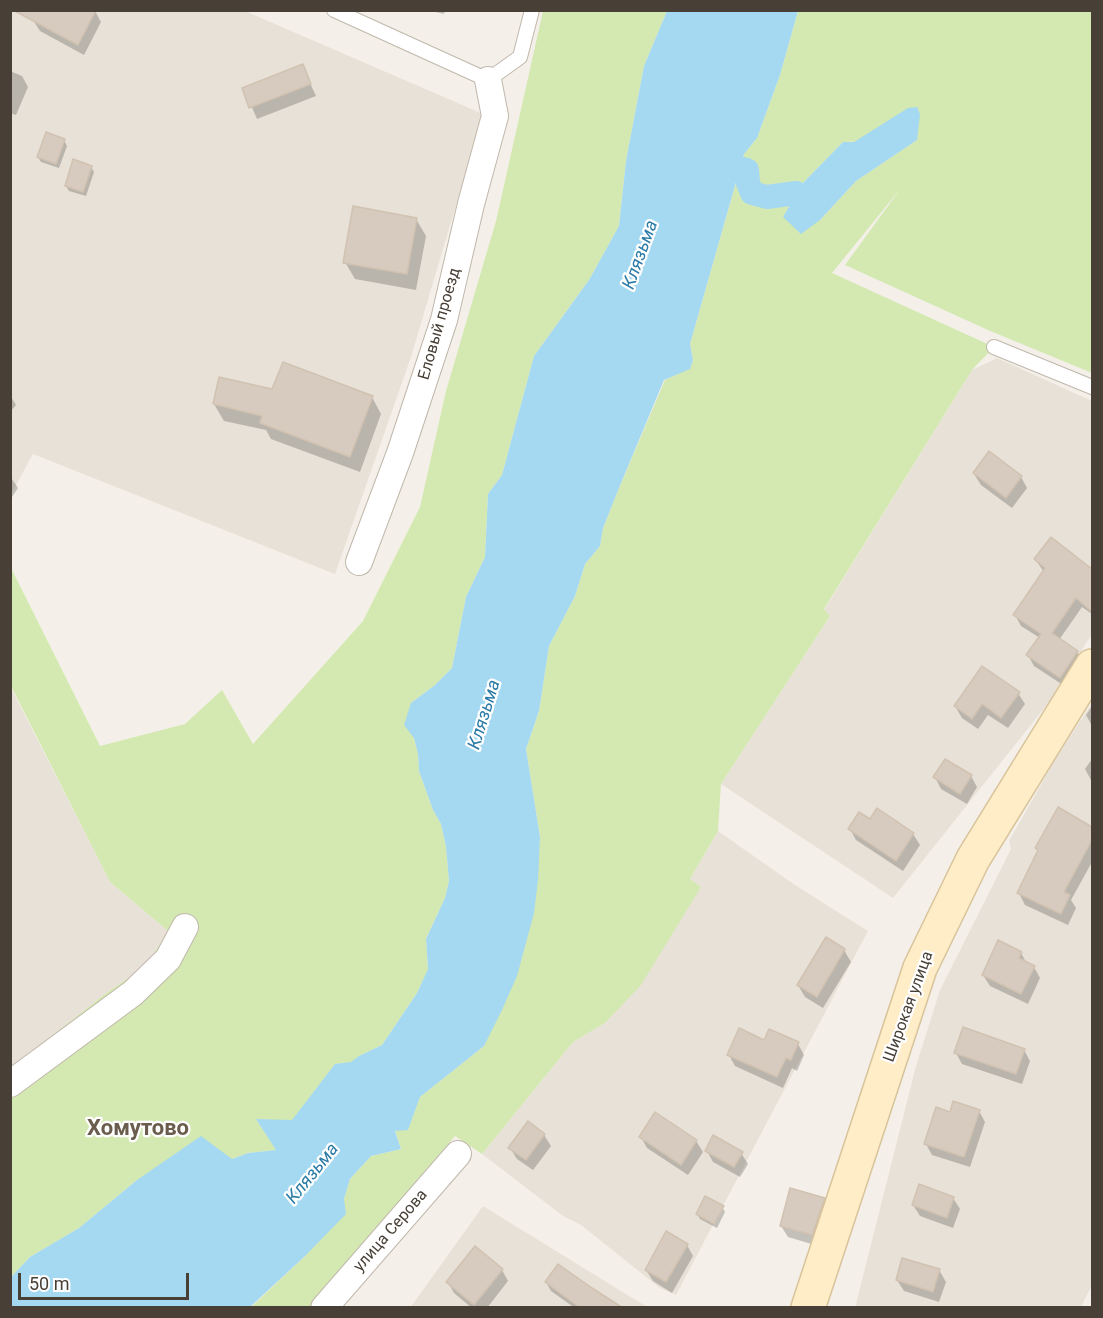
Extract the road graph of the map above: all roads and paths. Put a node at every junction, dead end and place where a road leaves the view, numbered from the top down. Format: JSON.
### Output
{"nodes":[{"id":1,"x":334,"y":10,"type":"edge"},
{"id":2,"x":532,"y":10,"type":"edge"},
{"id":3,"x":488,"y":80,"type":"junction"},
{"id":4,"x":994,"y":346,"type":"dead end"},
{"id":5,"x":1092,"y":387,"type":"edge"},
{"id":6,"x":359,"y":562,"type":"dead end"},
{"id":7,"x":1092,"y":666,"type":"edge"},
{"id":8,"x":185,"y":927,"type":"dead end"},
{"id":9,"x":10,"y":1084,"type":"edge"},
{"id":10,"x":458,"y":1154,"type":"dead end"},
{"id":11,"x":324,"y":1308,"type":"edge"},
{"id":12,"x":808,"y":1308,"type":"edge"}],
"edges":[{"from":1,"to":3,"type":"lane"},
{"from":2,"to":3,"type":"lane"},
{"from":3,"to":6,"type":"street","name":"Еловый проезд"},
{"from":4,"to":5,"type":"lane"},
{"from":7,"to":12,"type":"street","name":"Широкая улица"},
{"from":8,"to":9,"type":"street"},
{"from":10,"to":11,"type":"street","name":"улица Серова"}]}
